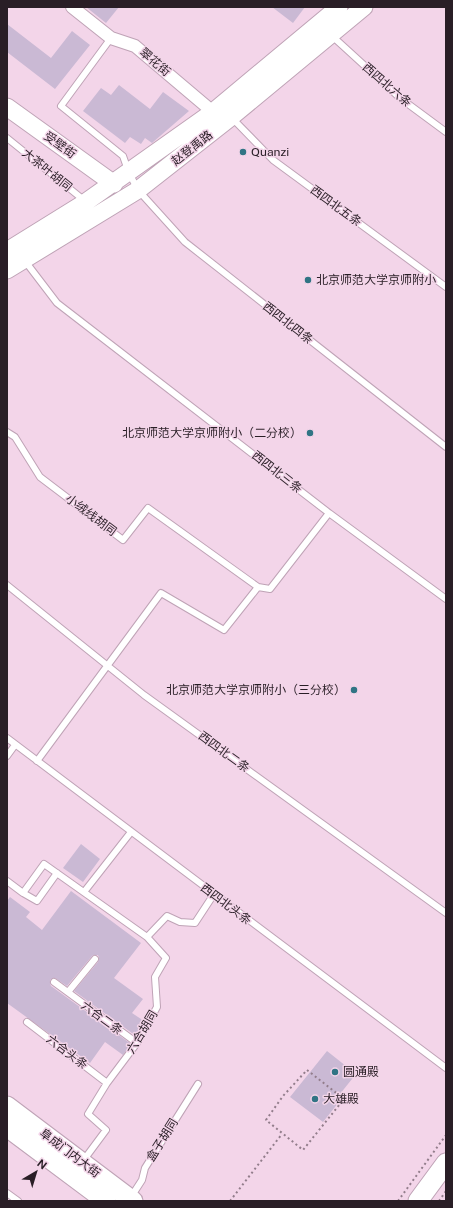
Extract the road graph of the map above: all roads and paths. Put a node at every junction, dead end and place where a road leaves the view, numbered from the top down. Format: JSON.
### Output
{"nodes":[{"id":1,"x":72,"y":7,"type":"edge"},
{"id":2,"x":338,"y":7,"type":"edge"},
{"id":3,"x":364,"y":7,"type":"edge"},
{"id":4,"x":331,"y":35,"type":"junction"},
{"id":5,"x":110,"y":38,"type":"junction"},
{"id":6,"x":7,"y":107,"type":"edge"},
{"id":7,"x":213,"y":112,"type":"junction"},
{"id":8,"x":231,"y":117,"type":"junction"},
{"id":9,"x":446,"y":132,"type":"edge"},
{"id":10,"x":7,"y":138,"type":"edge"},
{"id":11,"x":129,"y":173,"type":"junction"},
{"id":12,"x":114,"y":184,"type":"junction"},
{"id":13,"x":138,"y":190,"type":"junction"},
{"id":14,"x":86,"y":202,"type":"junction"},
{"id":15,"x":7,"y":251,"type":"edge"},
{"id":16,"x":24,"y":260,"type":"junction"},
{"id":17,"x":7,"y":270,"type":"edge"},
{"id":18,"x":446,"y":287,"type":"edge"},
{"id":19,"x":7,"y":432,"type":"edge"},
{"id":20,"x":446,"y":447,"type":"edge"},
{"id":21,"x":329,"y":513,"type":"junction"},
{"id":22,"x":7,"y":585,"type":"edge"},
{"id":23,"x":258,"y":587,"type":"junction"},
{"id":24,"x":446,"y":599,"type":"edge"},
{"id":25,"x":107,"y":665,"type":"junction"},
{"id":26,"x":7,"y":738,"type":"edge"},
{"id":27,"x":15,"y":744,"type":"junction"},
{"id":28,"x":7,"y":756,"type":"edge"},
{"id":29,"x":37,"y":761,"type":"junction"},
{"id":30,"x":131,"y":832,"type":"junction"},
{"id":31,"x":57,"y":873,"type":"junction"},
{"id":32,"x":7,"y":881,"type":"edge"},
{"id":33,"x":84,"y":892,"type":"junction"},
{"id":34,"x":23,"y":893,"type":"junction"},
{"id":35,"x":214,"y":894,"type":"junction"},
{"id":36,"x":446,"y":913,"type":"edge"},
{"id":37,"x":147,"y":937,"type":"junction"},
{"id":38,"x":95,"y":959,"type":"dead end"},
{"id":39,"x":54,"y":982,"type":"dead end"},
{"id":40,"x":68,"y":992,"type":"junction"},
{"id":41,"x":26,"y":1022,"type":"dead end"},
{"id":42,"x":137,"y":1043,"type":"junction"},
{"id":43,"x":446,"y":1068,"type":"edge"},
{"id":44,"x":107,"y":1083,"type":"junction"},
{"id":45,"x":198,"y":1084,"type":"dead end"},
{"id":46,"x":7,"y":1106,"type":"edge"},
{"id":47,"x":7,"y":1127,"type":"edge"},
{"id":48,"x":282,"y":1134,"type":"junction"},
{"id":49,"x":446,"y":1135,"type":"edge"},
{"id":50,"x":82,"y":1162,"type":"junction"},
{"id":51,"x":446,"y":1163,"type":"edge"},
{"id":52,"x":446,"y":1191,"type":"edge"},
{"id":53,"x":7,"y":1192,"type":"edge"},
{"id":54,"x":132,"y":1200,"type":"edge"},
{"id":55,"x":18,"y":1201,"type":"edge"},
{"id":56,"x":106,"y":1201,"type":"edge"},
{"id":57,"x":230,"y":1201,"type":"edge"},
{"id":58,"x":398,"y":1201,"type":"edge"},
{"id":59,"x":418,"y":1201,"type":"edge"},
{"id":60,"x":439,"y":1201,"type":"edge"}],
"edges":[{"from":1,"to":5,"type":"street","name":"翠花街"},
{"from":2,"to":7,"type":"main road","name":"赵登禹路"},
{"from":3,"to":4,"type":"main road","name":"赵登禹路"},
{"from":4,"to":8,"type":"main road","name":"赵登禹路"},
{"from":4,"to":9,"type":"lane","name":"西四北六条"},
{"from":5,"to":7,"type":"street","name":"翠花街"},
{"from":5,"to":11,"type":"lane","name":"西四北四条"},
{"from":6,"to":12,"type":"main road","name":"受壁街"},
{"from":7,"to":11,"type":"main road","name":"赵登禹路"},
{"from":8,"to":13,"type":"main road","name":"赵登禹路"},
{"from":8,"to":18,"type":"lane","name":"西四北五条"},
{"from":10,"to":14,"type":"lane","name":"大茶叶胡同"},
{"from":11,"to":12,"type":"main road","name":"赵登禹路"},
{"from":11,"to":13,"type":"lane","name":"西四北四条"},
{"from":12,"to":14,"type":"main road","name":"赵登禹路"},
{"from":13,"to":16,"type":"main road","name":"赵登禹路"},
{"from":13,"to":20,"type":"lane","name":"西四北四条"},
{"from":14,"to":15,"type":"main road","name":"赵登禹路"},
{"from":16,"to":17,"type":"main road","name":"赵登禹路"},
{"from":16,"to":21,"type":"lane","name":"西四北三条"},
{"from":19,"to":23,"type":"lane","name":"小绒线胡同"},
{"from":21,"to":23,"type":"lane"},
{"from":21,"to":24,"type":"lane","name":"西四北三条"},
{"from":22,"to":25,"type":"lane","name":"西四北二条"},
{"from":23,"to":25,"type":"lane"},
{"from":25,"to":29,"type":"lane"},
{"from":25,"to":36,"type":"lane","name":"西四北二条"},
{"from":26,"to":27,"type":"lane","name":"西四北头条"},
{"from":27,"to":28,"type":"lane"},
{"from":27,"to":29,"type":"lane","name":"西四北头条"},
{"from":29,"to":30,"type":"lane","name":"西四北头条"},
{"from":30,"to":33,"type":"lane"},
{"from":30,"to":35,"type":"lane","name":"西四北头条"},
{"from":31,"to":33,"type":"lane","name":"六合胡同"},
{"from":31,"to":34,"type":"lane"},
{"from":31,"to":34,"type":"lane","name":"六合胡同"},
{"from":32,"to":34,"type":"lane"},
{"from":33,"to":37,"type":"lane","name":"六合胡同"},
{"from":35,"to":37,"type":"lane"},
{"from":35,"to":43,"type":"lane","name":"西四北头条"},
{"from":37,"to":42,"type":"lane","name":"六合胡同"},
{"from":38,"to":40,"type":"lane","name":"六合二条"},
{"from":39,"to":40,"type":"lane","name":"六合二条"},
{"from":40,"to":42,"type":"lane","name":"六合二条"},
{"from":41,"to":44,"type":"lane","name":"六合头条"},
{"from":42,"to":44,"type":"lane","name":"六合胡同"},
{"from":44,"to":50,"type":"lane","name":"六合胡同"},
{"from":45,"to":54,"type":"lane","name":"盒子胡同"},
{"from":46,"to":50,"type":"main road","name":"阜成门内大街"},
{"from":47,"to":56,"type":"main road","name":"阜成门内大街"},
{"from":48,"to":48,"type":"path"},
{"from":48,"to":57,"type":"path"},
{"from":49,"to":58,"type":"path"},
{"from":50,"to":54,"type":"main road","name":"阜成门内大街"},
{"from":51,"to":59,"type":"main road"},
{"from":52,"to":60,"type":"path"},
{"from":53,"to":55,"type":"lane"}]}
